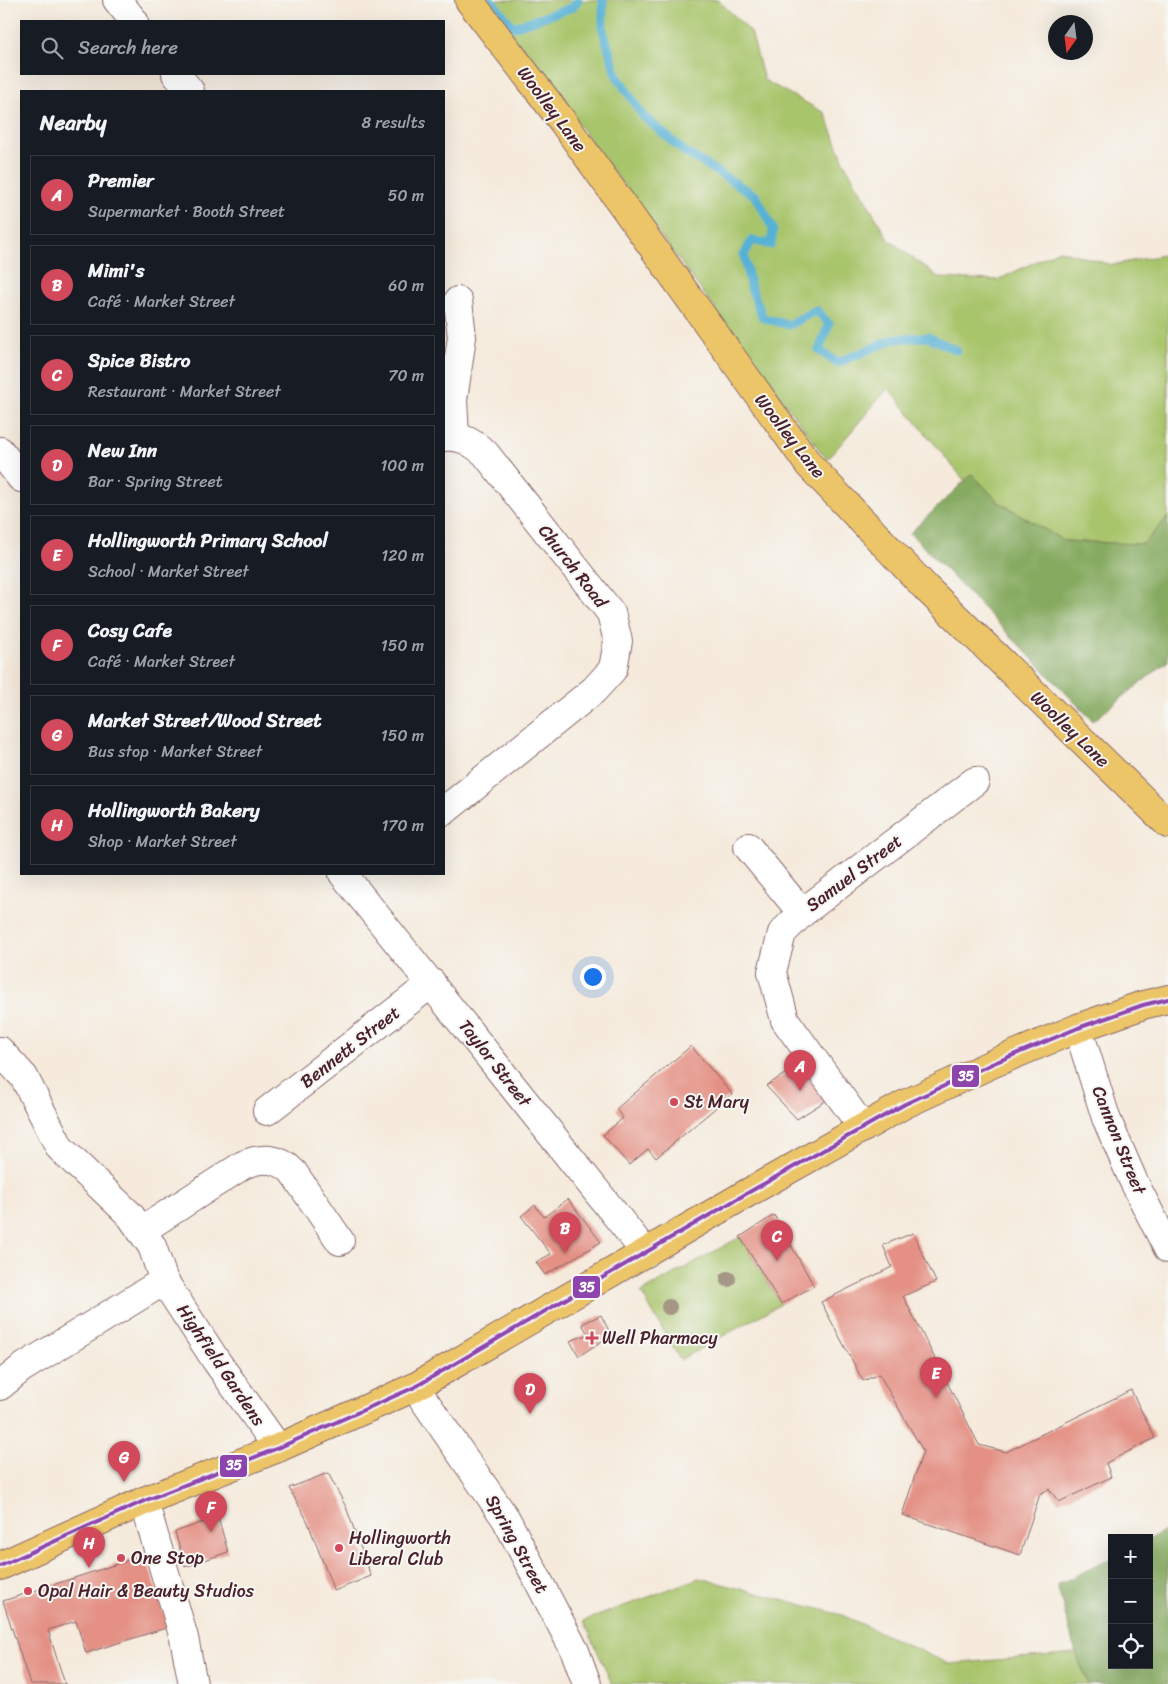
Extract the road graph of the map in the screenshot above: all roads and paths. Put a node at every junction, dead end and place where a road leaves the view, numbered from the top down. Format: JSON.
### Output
{"nodes":[{"id":1,"x":117,"y":0,"type":"edge"},
{"id":2,"x":469,"y":0,"type":"edge"},
{"id":3,"x":133,"y":20,"type":"edge"},
{"id":4,"x":177,"y":75,"type":"edge"},
{"id":5,"x":189,"y":90,"type":"edge"},
{"id":6,"x":458,"y":301,"type":"dead end"},
{"id":7,"x":449,"y":436,"type":"edge"},
{"id":8,"x":0,"y":452,"type":"edge"},
{"id":9,"x":20,"y":477,"type":"edge"},
{"id":10,"x":975,"y":781,"type":"dead end"},
{"id":11,"x":445,"y":810,"type":"edge"},
{"id":12,"x":1168,"y":824,"type":"edge"},
{"id":13,"x":748,"y":846,"type":"dead end"},
{"id":14,"x":354,"y":878,"type":"edge"},
{"id":15,"x":802,"y":913,"type":"junction"},
{"id":16,"x":432,"y":983,"type":"junction"},
{"id":17,"x":1168,"y":999,"type":"edge"},
{"id":18,"x":1078,"y":1028,"type":"junction"},
{"id":19,"x":1,"y":1053,"type":"edge"},
{"id":20,"x":267,"y":1111,"type":"dead end"},
{"id":21,"x":863,"y":1128,"type":"junction"},
{"id":22,"x":141,"y":1231,"type":"junction"},
{"id":23,"x":340,"y":1241,"type":"dead end"},
{"id":24,"x":1168,"y":1249,"type":"edge"},
{"id":25,"x":646,"y":1253,"type":"junction"},
{"id":26,"x":164,"y":1281,"type":"junction"},
{"id":27,"x":0,"y":1386,"type":"edge"},
{"id":28,"x":415,"y":1387,"type":"junction"},
{"id":29,"x":278,"y":1448,"type":"junction"},
{"id":30,"x":144,"y":1501,"type":"junction"},
{"id":31,"x":0,"y":1566,"type":"edge"},
{"id":32,"x":193,"y":1684,"type":"edge"},
{"id":33,"x":588,"y":1684,"type":"edge"}],
"edges":[{"from":1,"to":3,"type":"street"},
{"from":2,"to":12,"type":"main road","name":"Woolley Lane"},
{"from":4,"to":5,"type":"street"},
{"from":6,"to":7,"type":"street"},
{"from":7,"to":11,"type":"street","name":"Church Road"},
{"from":8,"to":9,"type":"street"},
{"from":10,"to":15,"type":"street","name":"Samuel Street"},
{"from":13,"to":15,"type":"street","name":"Samuel Street"},
{"from":14,"to":16,"type":"street","name":"Taylor Street"},
{"from":15,"to":21,"type":"street"},
{"from":16,"to":20,"type":"street","name":"Bennett Street"},
{"from":16,"to":25,"type":"street","name":"Taylor Street"},
{"from":17,"to":18,"type":"main road"},
{"from":18,"to":21,"type":"main road"},
{"from":18,"to":24,"type":"street","name":"Cannon Street"},
{"from":19,"to":22,"type":"street","name":"Highfield Gardens"},
{"from":21,"to":25,"type":"main road"},
{"from":22,"to":23,"type":"street"},
{"from":22,"to":26,"type":"street","name":"Highfield Gardens"},
{"from":25,"to":28,"type":"main road"},
{"from":26,"to":27,"type":"street"},
{"from":26,"to":29,"type":"street","name":"Highfield Gardens"},
{"from":28,"to":29,"type":"main road"},
{"from":28,"to":33,"type":"street","name":"Spring Street"},
{"from":29,"to":30,"type":"main road"},
{"from":30,"to":31,"type":"main road"},
{"from":30,"to":32,"type":"street"}]}
